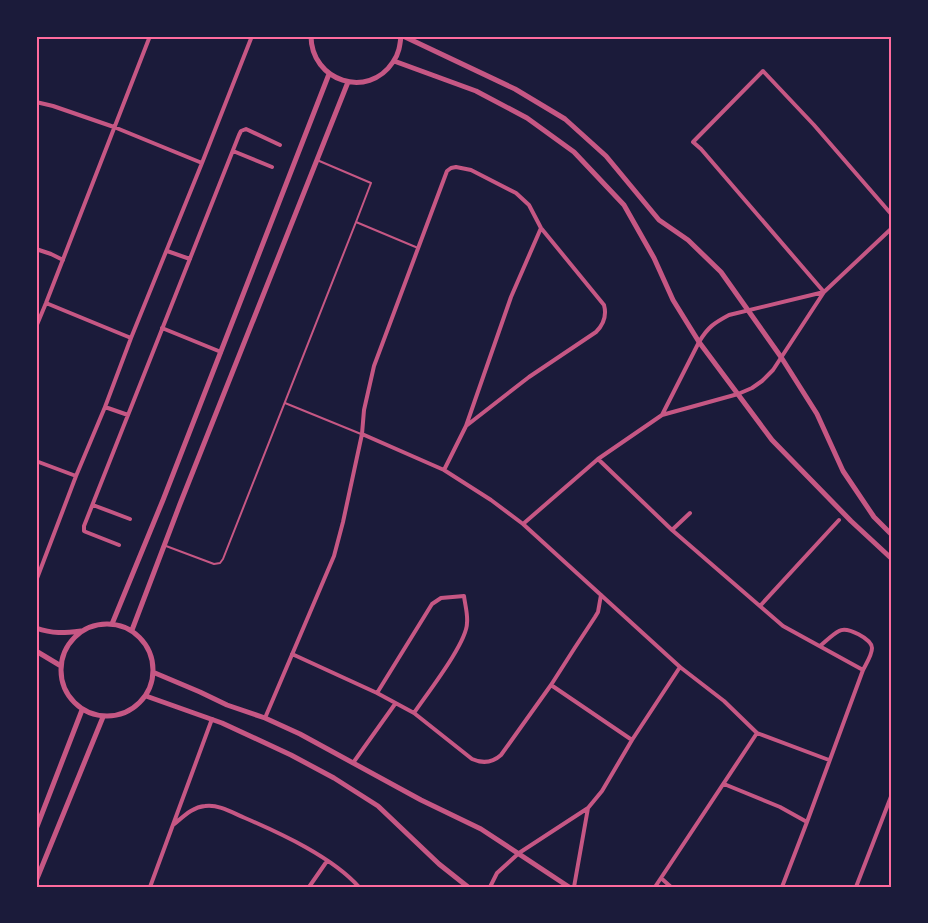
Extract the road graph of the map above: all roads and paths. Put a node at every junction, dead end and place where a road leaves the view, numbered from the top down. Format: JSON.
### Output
{"nodes":[{"id":1,"x":150,"y":36,"type":"edge"},
{"id":2,"x":246,"y":36,"type":"edge"},
{"id":3,"x":311,"y":36,"type":"edge"},
{"id":4,"x":402,"y":36,"type":"edge"},
{"id":5,"x":252,"y":37,"type":"edge"},
{"id":6,"x":394,"y":61,"type":"junction"},
{"id":7,"x":329,"y":74,"type":"junction"},
{"id":8,"x":348,"y":82,"type":"junction"},
{"id":9,"x":36,"y":102,"type":"edge"},
{"id":10,"x":114,"y":127,"type":"junction"},
{"id":11,"x":280,"y":145,"type":"dead end"},
{"id":12,"x":233,"y":151,"type":"junction"},
{"id":13,"x":317,"y":160,"type":"junction"},
{"id":14,"x":202,"y":163,"type":"junction"},
{"id":15,"x":272,"y":167,"type":"dead end"},
{"id":16,"x":892,"y":215,"type":"edge"},
{"id":17,"x":356,"y":222,"type":"junction"},
{"id":18,"x":541,"y":228,"type":"junction"},
{"id":19,"x":892,"y":228,"type":"edge"},
{"id":20,"x":418,"y":248,"type":"junction"},
{"id":21,"x":36,"y":249,"type":"edge"},
{"id":22,"x":167,"y":251,"type":"junction"},
{"id":23,"x":190,"y":259,"type":"junction"},
{"id":24,"x":63,"y":260,"type":"junction"},
{"id":25,"x":824,"y":292,"type":"junction"},
{"id":26,"x":46,"y":303,"type":"junction"},
{"id":27,"x":747,"y":311,"type":"junction"},
{"id":28,"x":36,"y":326,"type":"edge"},
{"id":29,"x":162,"y":328,"type":"junction"},
{"id":30,"x":131,"y":338,"type":"junction"},
{"id":31,"x":699,"y":342,"type":"junction"},
{"id":32,"x":221,"y":352,"type":"junction"},
{"id":33,"x":781,"y":357,"type":"junction"},
{"id":34,"x":738,"y":394,"type":"junction"},
{"id":35,"x":285,"y":403,"type":"junction"},
{"id":36,"x":105,"y":408,"type":"junction"},
{"id":37,"x":128,"y":415,"type":"junction"},
{"id":38,"x":662,"y":415,"type":"junction"},
{"id":39,"x":466,"y":426,"type":"junction"},
{"id":40,"x":362,"y":434,"type":"junction"},
{"id":41,"x":598,"y":459,"type":"junction"},
{"id":42,"x":36,"y":461,"type":"edge"},
{"id":43,"x":444,"y":470,"type":"junction"},
{"id":44,"x":76,"y":476,"type":"junction"},
{"id":45,"x":93,"y":504,"type":"junction"},
{"id":46,"x":690,"y":513,"type":"dead end"},
{"id":47,"x":130,"y":519,"type":"dead end"},
{"id":48,"x":839,"y":520,"type":"dead end"},
{"id":49,"x":523,"y":524,"type":"junction"},
{"id":50,"x":672,"y":530,"type":"junction"},
{"id":51,"x":892,"y":535,"type":"edge"},
{"id":52,"x":119,"y":545,"type":"dead end"},
{"id":53,"x":164,"y":545,"type":"junction"},
{"id":54,"x":892,"y":559,"type":"edge"},
{"id":55,"x":36,"y":581,"type":"edge"},
{"id":56,"x":601,"y":595,"type":"junction"},
{"id":57,"x":760,"y":606,"type":"junction"},
{"id":58,"x":112,"y":624,"type":"junction"},
{"id":59,"x":36,"y":628,"type":"edge"},
{"id":60,"x":132,"y":630,"type":"junction"},
{"id":61,"x":82,"y":631,"type":"junction"},
{"id":62,"x":820,"y":646,"type":"junction"},
{"id":63,"x":36,"y":650,"type":"edge"},
{"id":64,"x":292,"y":654,"type":"junction"},
{"id":65,"x":61,"y":666,"type":"junction"},
{"id":66,"x":680,"y":667,"type":"junction"},
{"id":67,"x":863,"y":670,"type":"junction"},
{"id":68,"x":154,"y":673,"type":"junction"},
{"id":69,"x":552,"y":685,"type":"junction"},
{"id":70,"x":377,"y":694,"type":"junction"},
{"id":71,"x":146,"y":696,"type":"junction"},
{"id":72,"x":395,"y":704,"type":"junction"},
{"id":73,"x":82,"y":710,"type":"junction"},
{"id":74,"x":414,"y":713,"type":"junction"},
{"id":75,"x":103,"y":717,"type":"junction"},
{"id":76,"x":265,"y":718,"type":"junction"},
{"id":77,"x":212,"y":720,"type":"junction"},
{"id":78,"x":757,"y":733,"type":"junction"},
{"id":79,"x":632,"y":740,"type":"junction"},
{"id":80,"x":829,"y":760,"type":"junction"},
{"id":81,"x":353,"y":763,"type":"junction"},
{"id":82,"x":724,"y":784,"type":"junction"},
{"id":83,"x":892,"y":794,"type":"edge"},
{"id":84,"x":588,"y":808,"type":"junction"},
{"id":85,"x":807,"y":822,"type":"junction"},
{"id":86,"x":173,"y":825,"type":"junction"},
{"id":87,"x":36,"y":828,"type":"edge"},
{"id":88,"x":519,"y":853,"type":"junction"},
{"id":89,"x":327,"y":861,"type":"junction"},
{"id":90,"x":661,"y":878,"type":"junction"},
{"id":91,"x":36,"y":881,"type":"edge"},
{"id":92,"x":150,"y":887,"type":"edge"},
{"id":93,"x":309,"y":887,"type":"edge"},
{"id":94,"x":359,"y":887,"type":"edge"},
{"id":95,"x":468,"y":887,"type":"edge"},
{"id":96,"x":490,"y":887,"type":"edge"},
{"id":97,"x":569,"y":887,"type":"edge"},
{"id":98,"x":574,"y":887,"type":"edge"},
{"id":99,"x":655,"y":887,"type":"edge"},
{"id":100,"x":671,"y":887,"type":"edge"},
{"id":101,"x":782,"y":887,"type":"edge"},
{"id":102,"x":856,"y":887,"type":"edge"}],
"edges":[{"from":1,"to":10,"type":"street"},
{"from":2,"to":5,"type":"street"},
{"from":3,"to":7,"type":"street"},
{"from":4,"to":6,"type":"street"},
{"from":4,"to":27,"type":"street"},
{"from":5,"to":14,"type":"street"},
{"from":6,"to":8,"type":"street"},
{"from":6,"to":31,"type":"street"},
{"from":7,"to":8,"type":"street"},
{"from":7,"to":32,"type":"street"},
{"from":8,"to":13,"type":"street"},
{"from":9,"to":10,"type":"street"},
{"from":10,"to":14,"type":"street"},
{"from":10,"to":24,"type":"street"},
{"from":11,"to":12,"type":"street"},
{"from":12,"to":15,"type":"street"},
{"from":12,"to":23,"type":"street"},
{"from":13,"to":17,"type":"lane"},
{"from":13,"to":53,"type":"street"},
{"from":14,"to":22,"type":"street"},
{"from":16,"to":25,"type":"street"},
{"from":17,"to":20,"type":"lane"},
{"from":17,"to":35,"type":"lane"},
{"from":18,"to":20,"type":"street"},
{"from":18,"to":39,"type":"street"},
{"from":18,"to":39,"type":"street"},
{"from":19,"to":25,"type":"street"},
{"from":20,"to":40,"type":"street"},
{"from":21,"to":24,"type":"street"},
{"from":22,"to":23,"type":"street"},
{"from":22,"to":30,"type":"street"},
{"from":23,"to":29,"type":"street"},
{"from":24,"to":26,"type":"street"},
{"from":25,"to":27,"type":"street"},
{"from":25,"to":33,"type":"street"},
{"from":26,"to":28,"type":"street"},
{"from":26,"to":30,"type":"street"},
{"from":27,"to":31,"type":"street"},
{"from":27,"to":33,"type":"street"},
{"from":29,"to":32,"type":"street"},
{"from":29,"to":37,"type":"street"},
{"from":30,"to":36,"type":"street"},
{"from":31,"to":34,"type":"street"},
{"from":31,"to":38,"type":"street"},
{"from":32,"to":58,"type":"street"},
{"from":33,"to":34,"type":"street"},
{"from":33,"to":51,"type":"street"},
{"from":34,"to":38,"type":"street"},
{"from":34,"to":54,"type":"street"},
{"from":35,"to":40,"type":"lane"},
{"from":35,"to":53,"type":"lane"},
{"from":36,"to":37,"type":"street"},
{"from":36,"to":44,"type":"street"},
{"from":37,"to":45,"type":"street"},
{"from":38,"to":41,"type":"street"},
{"from":39,"to":43,"type":"street"},
{"from":40,"to":43,"type":"street"},
{"from":40,"to":64,"type":"street"},
{"from":41,"to":49,"type":"street"},
{"from":41,"to":50,"type":"street"},
{"from":42,"to":44,"type":"street"},
{"from":43,"to":49,"type":"street"},
{"from":44,"to":55,"type":"street"},
{"from":45,"to":47,"type":"street"},
{"from":45,"to":52,"type":"street"},
{"from":46,"to":50,"type":"street"},
{"from":48,"to":57,"type":"street"},
{"from":49,"to":56,"type":"street"},
{"from":50,"to":57,"type":"street"},
{"from":53,"to":60,"type":"street"},
{"from":56,"to":66,"type":"street"},
{"from":56,"to":69,"type":"street"},
{"from":57,"to":62,"type":"street"},
{"from":58,"to":60,"type":"street"},
{"from":58,"to":61,"type":"street"},
{"from":59,"to":61,"type":"street"},
{"from":60,"to":68,"type":"street"},
{"from":61,"to":65,"type":"street"},
{"from":62,"to":67,"type":"street"},
{"from":62,"to":67,"type":"street"},
{"from":63,"to":65,"type":"street"},
{"from":64,"to":70,"type":"street"},
{"from":64,"to":76,"type":"street"},
{"from":65,"to":73,"type":"street"},
{"from":66,"to":78,"type":"street"},
{"from":66,"to":79,"type":"street"},
{"from":67,"to":80,"type":"street"},
{"from":68,"to":71,"type":"street"},
{"from":68,"to":76,"type":"street"},
{"from":69,"to":74,"type":"street"},
{"from":69,"to":79,"type":"street"},
{"from":70,"to":72,"type":"street"},
{"from":70,"to":74,"type":"street"},
{"from":71,"to":75,"type":"street"},
{"from":71,"to":77,"type":"street"},
{"from":72,"to":74,"type":"street"},
{"from":72,"to":81,"type":"street"},
{"from":73,"to":75,"type":"street"},
{"from":73,"to":87,"type":"street"},
{"from":75,"to":91,"type":"street"},
{"from":76,"to":81,"type":"street"},
{"from":77,"to":86,"type":"street"},
{"from":77,"to":95,"type":"street"},
{"from":78,"to":80,"type":"street"},
{"from":78,"to":82,"type":"street"},
{"from":79,"to":84,"type":"street"},
{"from":80,"to":85,"type":"street"},
{"from":81,"to":88,"type":"street"},
{"from":82,"to":85,"type":"street"},
{"from":82,"to":90,"type":"street"},
{"from":83,"to":102,"type":"street"},
{"from":84,"to":88,"type":"street"},
{"from":84,"to":98,"type":"street"},
{"from":85,"to":101,"type":"street"},
{"from":86,"to":89,"type":"street"},
{"from":86,"to":92,"type":"street"},
{"from":88,"to":96,"type":"street"},
{"from":88,"to":97,"type":"street"},
{"from":89,"to":93,"type":"street"},
{"from":89,"to":94,"type":"street"},
{"from":90,"to":99,"type":"street"},
{"from":90,"to":100,"type":"street"}]}
